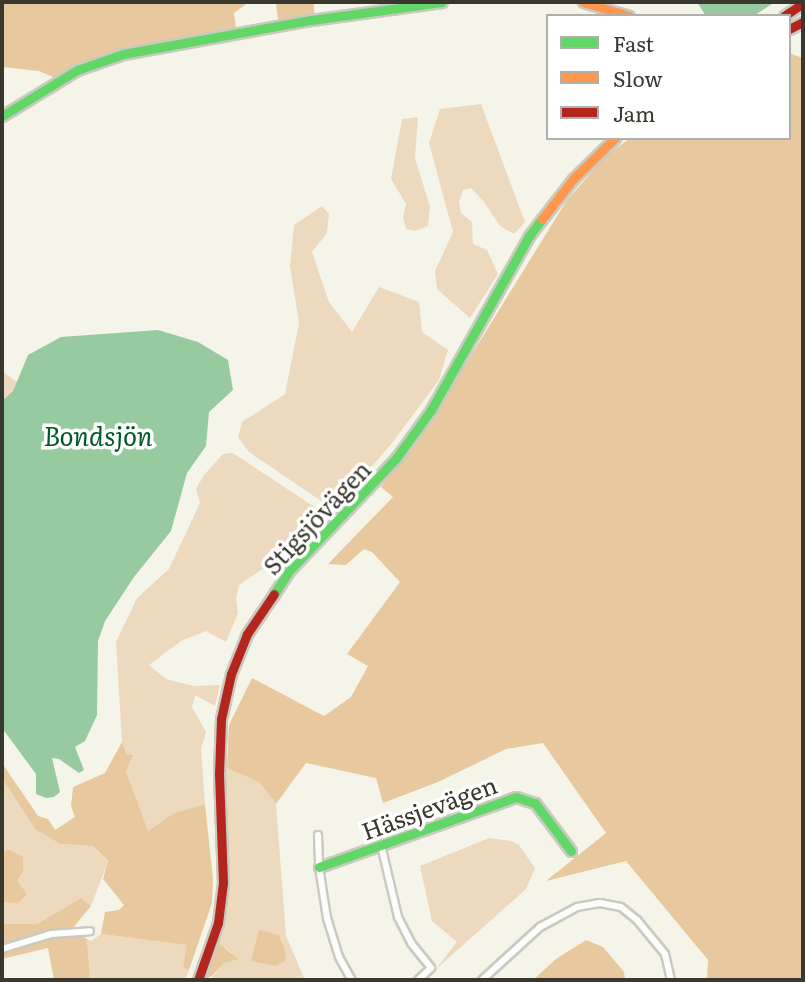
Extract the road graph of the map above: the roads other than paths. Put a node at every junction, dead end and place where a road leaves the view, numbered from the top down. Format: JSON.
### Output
{"nodes":[{"id":1,"x":442,"y":2,"type":"edge"},
{"id":2,"x":583,"y":2,"type":"edge"},
{"id":3,"x":803,"y":3,"type":"edge"},
{"id":4,"x":622,"y":14,"type":"edge"},
{"id":5,"x":787,"y":14,"type":"edge"},
{"id":6,"x":2,"y":116,"type":"edge"},
{"id":7,"x":613,"y":140,"type":"edge"},
{"id":8,"x":318,"y":835,"type":"dead end"},
{"id":9,"x":381,"y":845,"type":"junction"},
{"id":10,"x":571,"y":851,"type":"dead end"},
{"id":11,"x":319,"y":867,"type":"junction"},
{"id":12,"x":90,"y":931,"type":"dead end"},
{"id":13,"x":2,"y":949,"type":"edge"},
{"id":14,"x":198,"y":980,"type":"edge"},
{"id":15,"x":352,"y":980,"type":"edge"},
{"id":16,"x":418,"y":980,"type":"edge"},
{"id":17,"x":482,"y":980,"type":"edge"},
{"id":18,"x":671,"y":980,"type":"edge"}],
"edges":[{"from":1,"to":6,"type":"main road"},
{"from":2,"to":4,"type":"main road"},
{"from":3,"to":5,"type":"main road"},
{"from":7,"to":14,"type":"main road","name":"Stigsjövägen"},
{"from":8,"to":11,"type":"street"},
{"from":9,"to":10,"type":"main road","name":"Hässjevägen"},
{"from":9,"to":11,"type":"main road","name":"Hässjevägen"},
{"from":9,"to":16,"type":"street"},
{"from":11,"to":15,"type":"street"},
{"from":12,"to":13,"type":"street"},
{"from":17,"to":18,"type":"street"}]}
